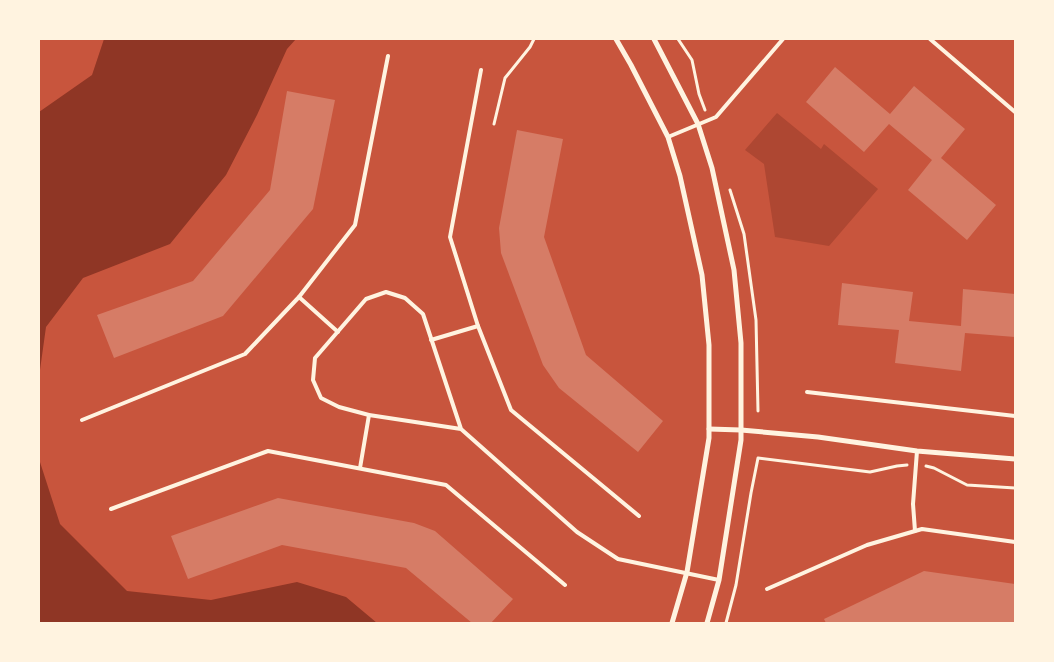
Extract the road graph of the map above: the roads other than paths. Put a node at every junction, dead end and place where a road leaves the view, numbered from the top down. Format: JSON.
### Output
{"nodes":[{"id":1,"x":616,"y":39,"type":"edge"},
{"id":2,"x":654,"y":39,"type":"edge"},
{"id":3,"x":783,"y":39,"type":"edge"},
{"id":4,"x":930,"y":39,"type":"edge"},
{"id":5,"x":388,"y":56,"type":"dead end"},
{"id":6,"x":481,"y":70,"type":"dead end"},
{"id":7,"x":1015,"y":112,"type":"edge"},
{"id":8,"x":698,"y":124,"type":"junction"},
{"id":9,"x":668,"y":137,"type":"junction"},
{"id":10,"x":299,"y":297,"type":"junction"},
{"id":11,"x":478,"y":326,"type":"junction"},
{"id":12,"x":338,"y":332,"type":"junction"},
{"id":13,"x":432,"y":340,"type":"junction"},
{"id":14,"x":807,"y":392,"type":"dead end"},
{"id":15,"x":369,"y":415,"type":"junction"},
{"id":16,"x":1015,"y":416,"type":"edge"},
{"id":17,"x":82,"y":420,"type":"dead end"},
{"id":18,"x":461,"y":429,"type":"junction"},
{"id":19,"x":709,"y":429,"type":"junction"},
{"id":20,"x":741,"y":430,"type":"junction"},
{"id":21,"x":917,"y":451,"type":"junction"},
{"id":22,"x":1015,"y":459,"type":"edge"},
{"id":23,"x":360,"y":468,"type":"junction"},
{"id":24,"x":110,"y":509,"type":"dead end"},
{"id":25,"x":639,"y":516,"type":"dead end"},
{"id":26,"x":915,"y":531,"type":"junction"},
{"id":27,"x":1015,"y":542,"type":"edge"},
{"id":28,"x":687,"y":572,"type":"junction"},
{"id":29,"x":719,"y":580,"type":"junction"},
{"id":30,"x":565,"y":585,"type":"dead end"},
{"id":31,"x":767,"y":588,"type":"dead end"},
{"id":32,"x":672,"y":623,"type":"edge"},
{"id":33,"x":707,"y":623,"type":"edge"}],
"edges":[{"from":1,"to":9,"type":"street"},
{"from":2,"to":8,"type":"street"},
{"from":3,"to":8,"type":"lane"},
{"from":4,"to":7,"type":"lane"},
{"from":5,"to":10,"type":"lane"},
{"from":6,"to":11,"type":"lane"},
{"from":8,"to":9,"type":"lane"},
{"from":8,"to":20,"type":"street"},
{"from":9,"to":19,"type":"street"},
{"from":10,"to":12,"type":"lane"},
{"from":10,"to":17,"type":"lane"},
{"from":11,"to":13,"type":"lane"},
{"from":11,"to":25,"type":"lane"},
{"from":12,"to":13,"type":"lane"},
{"from":12,"to":15,"type":"lane"},
{"from":13,"to":18,"type":"lane"},
{"from":14,"to":16,"type":"lane"},
{"from":15,"to":18,"type":"lane"},
{"from":15,"to":23,"type":"lane"},
{"from":18,"to":28,"type":"lane"},
{"from":19,"to":20,"type":"street"},
{"from":19,"to":28,"type":"street"},
{"from":20,"to":21,"type":"street"},
{"from":20,"to":29,"type":"street"},
{"from":21,"to":22,"type":"street"},
{"from":21,"to":26,"type":"lane"},
{"from":23,"to":24,"type":"lane"},
{"from":23,"to":30,"type":"lane"},
{"from":26,"to":27,"type":"lane"},
{"from":26,"to":31,"type":"lane"},
{"from":28,"to":29,"type":"lane"},
{"from":28,"to":32,"type":"street"},
{"from":29,"to":33,"type":"street"}]}
